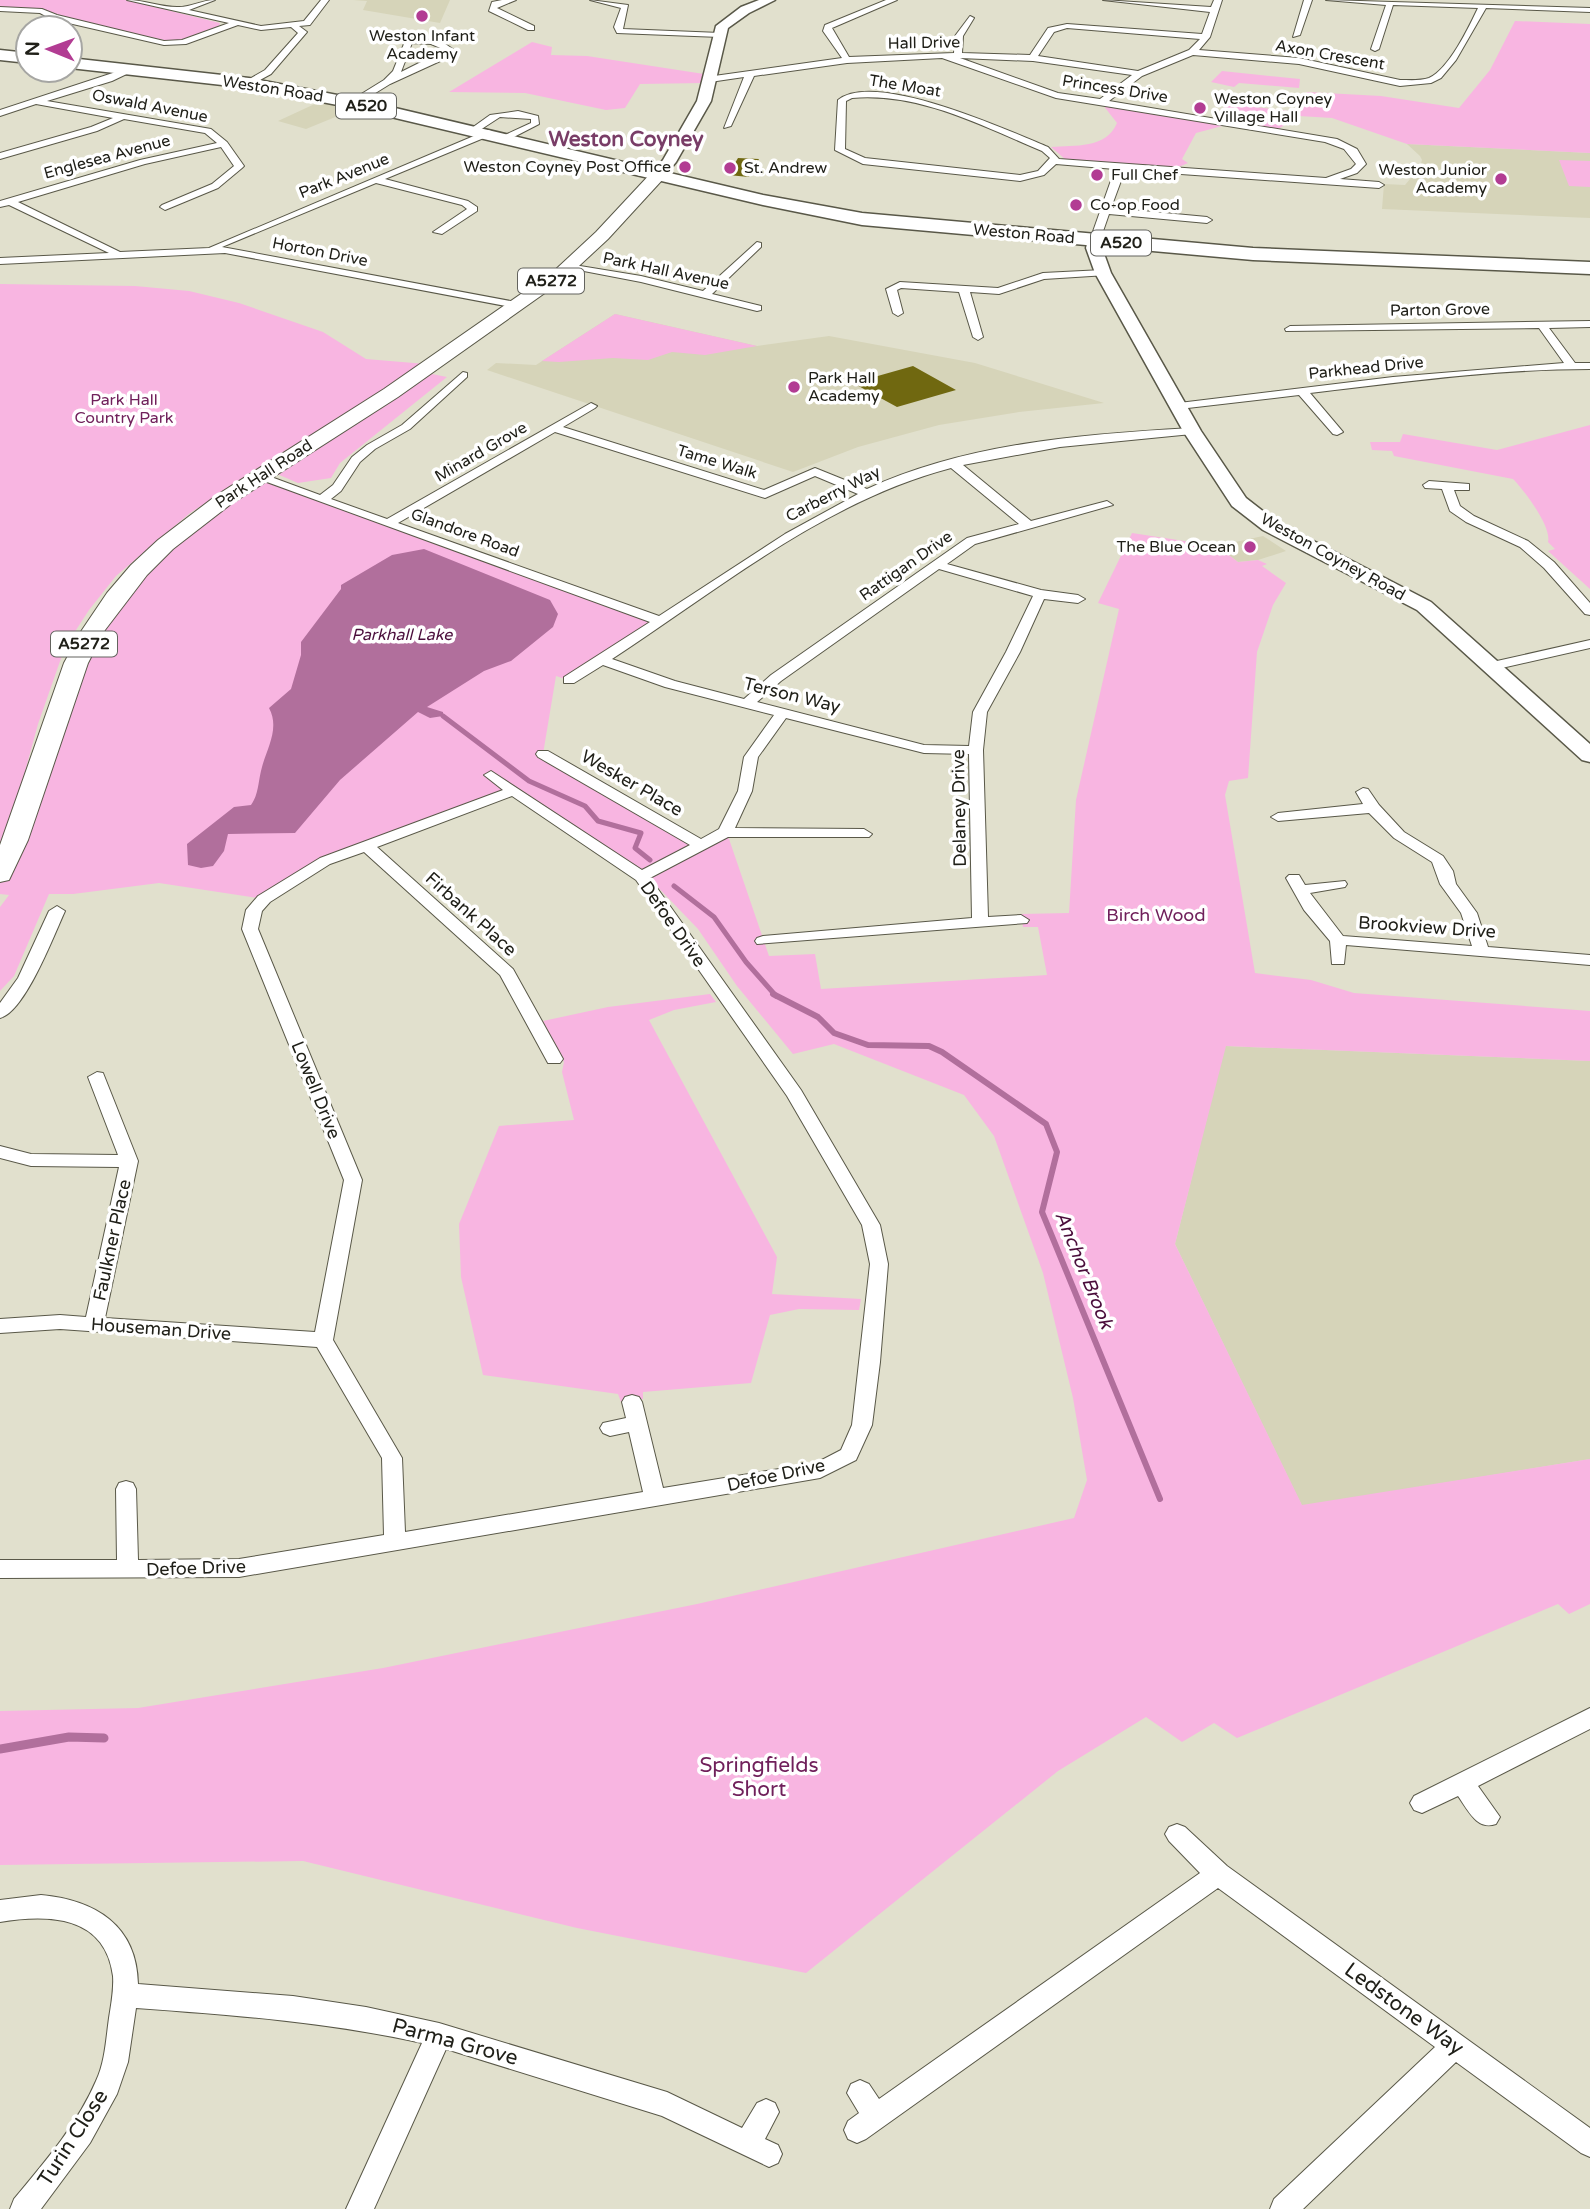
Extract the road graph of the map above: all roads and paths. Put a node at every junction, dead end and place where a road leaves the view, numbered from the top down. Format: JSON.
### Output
{"nodes":[{"id":1,"x":131,"y":0,"type":"edge"},
{"id":2,"x":211,"y":0,"type":"edge"},
{"id":3,"x":325,"y":0,"type":"edge"},
{"id":4,"x":512,"y":0,"type":"edge"},
{"id":5,"x":594,"y":0,"type":"edge"},
{"id":6,"x":769,"y":0,"type":"edge"},
{"id":7,"x":893,"y":0,"type":"edge"},
{"id":8,"x":1107,"y":0,"type":"edge"},
{"id":9,"x":1218,"y":0,"type":"edge"},
{"id":10,"x":1308,"y":0,"type":"edge"},
{"id":11,"x":1330,"y":0,"type":"edge"},
{"id":12,"x":1553,"y":0,"type":"edge"},
{"id":13,"x":1384,"y":2,"type":"edge"},
{"id":14,"x":1467,"y":3,"type":"edge"},
{"id":15,"x":627,"y":4,"type":"edge"},
{"id":16,"x":1482,"y":6,"type":"junction"},
{"id":17,"x":1547,"y":8,"type":"junction"},
{"id":18,"x":0,"y":9,"type":"edge"},
{"id":19,"x":1216,"y":10,"type":"junction"},
{"id":20,"x":1590,"y":10,"type":"edge"},
{"id":21,"x":178,"y":11,"type":"junction"},
{"id":22,"x":957,"y":20,"type":"dead end"},
{"id":23,"x":235,"y":24,"type":"junction"},
{"id":24,"x":290,"y":27,"type":"junction"},
{"id":25,"x":531,"y":28,"type":"dead end"},
{"id":26,"x":720,"y":35,"type":"junction"},
{"id":27,"x":1296,"y":35,"type":"dead end"},
{"id":28,"x":1206,"y":37,"type":"junction"},
{"id":29,"x":1376,"y":49,"type":"dead end"},
{"id":30,"x":1192,"y":52,"type":"junction"},
{"id":31,"x":943,"y":55,"type":"junction"},
{"id":32,"x":958,"y":55,"type":"junction"},
{"id":33,"x":1033,"y":58,"type":"junction"},
{"id":34,"x":847,"y":60,"type":"junction"},
{"id":35,"x":84,"y":64,"type":"edge"},
{"id":36,"x":131,"y":69,"type":"junction"},
{"id":37,"x":750,"y":74,"type":"junction"},
{"id":38,"x":1139,"y":75,"type":"junction"},
{"id":39,"x":710,"y":79,"type":"junction"},
{"id":40,"x":387,"y":82,"type":"junction"},
{"id":41,"x":249,"y":83,"type":"junction"},
{"id":42,"x":37,"y":102,"type":"junction"},
{"id":43,"x":353,"y":103,"type":"junction"},
{"id":44,"x":1101,"y":103,"type":"junction"},
{"id":45,"x":0,"y":113,"type":"edge"},
{"id":46,"x":124,"y":116,"type":"junction"},
{"id":47,"x":727,"y":126,"type":"dead end"},
{"id":48,"x":481,"y":131,"type":"junction"},
{"id":49,"x":508,"y":138,"type":"junction"},
{"id":50,"x":224,"y":144,"type":"junction"},
{"id":51,"x":0,"y":156,"type":"edge"},
{"id":52,"x":1054,"y":161,"type":"junction"},
{"id":53,"x":1121,"y":167,"type":"junction"},
{"id":54,"x":658,"y":175,"type":"junction"},
{"id":55,"x":376,"y":180,"type":"junction"},
{"id":56,"x":1325,"y":181,"type":"junction"},
{"id":57,"x":1379,"y":185,"type":"dead end"},
{"id":58,"x":4,"y":203,"type":"edge"},
{"id":59,"x":165,"y":207,"type":"dead end"},
{"id":60,"x":1108,"y":211,"type":"junction"},
{"id":61,"x":1207,"y":220,"type":"dead end"},
{"id":62,"x":438,"y":232,"type":"dead end"},
{"id":63,"x":1095,"y":240,"type":"junction"},
{"id":64,"x":757,"y":245,"type":"dead end"},
{"id":65,"x":212,"y":250,"type":"junction"},
{"id":66,"x":117,"y":256,"type":"junction"},
{"id":67,"x":0,"y":261,"type":"edge"},
{"id":68,"x":568,"y":267,"type":"junction"},
{"id":69,"x":1590,"y":268,"type":"edge"},
{"id":70,"x":1103,"y":273,"type":"junction"},
{"id":71,"x":963,"y":287,"type":"junction"},
{"id":72,"x":706,"y":294,"type":"junction"},
{"id":73,"x":516,"y":305,"type":"junction"},
{"id":74,"x":757,"y":308,"type":"dead end"},
{"id":75,"x":898,"y":313,"type":"dead end"},
{"id":76,"x":1541,"y":324,"type":"junction"},
{"id":77,"x":1590,"y":324,"type":"edge"},
{"id":78,"x":1290,"y":329,"type":"dead end"},
{"id":79,"x":978,"y":337,"type":"dead end"},
{"id":80,"x":1571,"y":365,"type":"junction"},
{"id":81,"x":1590,"y":366,"type":"edge"},
{"id":82,"x":463,"y":375,"type":"dead end"},
{"id":83,"x":1302,"y":391,"type":"junction"},
{"id":84,"x":591,"y":406,"type":"dead end"},
{"id":85,"x":1179,"y":406,"type":"junction"},
{"id":86,"x":554,"y":428,"type":"junction"},
{"id":87,"x":1192,"y":431,"type":"junction"},
{"id":88,"x":1337,"y":432,"type":"dead end"},
{"id":89,"x":954,"y":464,"type":"junction"},
{"id":90,"x":259,"y":477,"type":"junction"},
{"id":91,"x":1429,"y":485,"type":"dead end"},
{"id":92,"x":1447,"y":486,"type":"junction"},
{"id":93,"x":1465,"y":487,"type":"dead end"},
{"id":94,"x":867,"y":493,"type":"junction"},
{"id":95,"x":323,"y":499,"type":"junction"},
{"id":96,"x":1107,"y":505,"type":"dead end"},
{"id":97,"x":387,"y":524,"type":"junction"},
{"id":98,"x":1029,"y":526,"type":"junction"},
{"id":99,"x":939,"y":565,"type":"junction"},
{"id":100,"x":1040,"y":594,"type":"junction"},
{"id":101,"x":1078,"y":599,"type":"dead end"},
{"id":102,"x":1590,"y":611,"type":"edge"},
{"id":103,"x":659,"y":621,"type":"junction"},
{"id":104,"x":1590,"y":644,"type":"edge"},
{"id":105,"x":602,"y":660,"type":"junction"},
{"id":106,"x":1493,"y":666,"type":"junction"},
{"id":107,"x":569,"y":680,"type":"dead end"},
{"id":108,"x":747,"y":703,"type":"junction"},
{"id":109,"x":782,"y":713,"type":"junction"},
{"id":110,"x":976,"y":750,"type":"junction"},
{"id":111,"x":543,"y":754,"type":"dead end"},
{"id":112,"x":1590,"y":755,"type":"edge"},
{"id":113,"x":491,"y":775,"type":"dead end"},
{"id":114,"x":513,"y":791,"type":"junction"},
{"id":115,"x":1363,"y":792,"type":"dead end"},
{"id":116,"x":1373,"y":808,"type":"junction"},
{"id":117,"x":1278,"y":817,"type":"dead end"},
{"id":118,"x":726,"y":832,"type":"junction"},
{"id":119,"x":863,"y":834,"type":"dead end"},
{"id":120,"x":701,"y":845,"type":"junction"},
{"id":121,"x":367,"y":846,"type":"junction"},
{"id":122,"x":0,"y":874,"type":"edge"},
{"id":123,"x":641,"y":877,"type":"junction"},
{"id":124,"x":1339,"y":884,"type":"dead end"},
{"id":125,"x":57,"y":911,"type":"dead end"},
{"id":126,"x":1021,"y":920,"type":"dead end"},
{"id":127,"x":981,"y":922,"type":"junction"},
{"id":128,"x":1338,"y":940,"type":"junction"},
{"id":129,"x":763,"y":941,"type":"dead end"},
{"id":130,"x":1480,"y":950,"type":"junction"},
{"id":131,"x":1590,"y":960,"type":"edge"},
{"id":132,"x":1338,"y":961,"type":"dead end"},
{"id":133,"x":0,"y":1013,"type":"edge"},
{"id":134,"x":554,"y":1059,"type":"dead end"},
{"id":135,"x":97,"y":1077,"type":"dead end"},
{"id":136,"x":0,"y":1152,"type":"edge"},
{"id":137,"x":129,"y":1161,"type":"junction"},
{"id":138,"x":94,"y":1324,"type":"junction"},
{"id":139,"x":0,"y":1326,"type":"edge"},
{"id":140,"x":323,"y":1340,"type":"junction"},
{"id":141,"x":632,"y":1402,"type":"dead end"},
{"id":142,"x":637,"y":1423,"type":"junction"},
{"id":143,"x":610,"y":1428,"type":"dead end"},
{"id":144,"x":126,"y":1489,"type":"dead end"},
{"id":145,"x":655,"y":1499,"type":"junction"},
{"id":146,"x":395,"y":1541,"type":"junction"},
{"id":147,"x":0,"y":1569,"type":"edge"},
{"id":148,"x":128,"y":1570,"type":"junction"},
{"id":149,"x":1590,"y":1718,"type":"edge"},
{"id":150,"x":1462,"y":1784,"type":"junction"},
{"id":151,"x":1422,"y":1803,"type":"dead end"},
{"id":152,"x":1488,"y":1817,"type":"dead end"},
{"id":153,"x":1177,"y":1834,"type":"dead end"},
{"id":154,"x":1218,"y":1874,"type":"junction"},
{"id":155,"x":0,"y":1911,"type":"edge"},
{"id":156,"x":125,"y":1996,"type":"junction"},
{"id":157,"x":439,"y":2035,"type":"junction"},
{"id":158,"x":1454,"y":2046,"type":"junction"},
{"id":159,"x":860,"y":2093,"type":"dead end"},
{"id":160,"x":766,"y":2112,"type":"dead end"},
{"id":161,"x":1590,"y":2144,"type":"edge"},
{"id":162,"x":24,"y":2209,"type":"edge"},
{"id":163,"x":360,"y":2209,"type":"edge"},
{"id":164,"x":1283,"y":2209,"type":"edge"}],
"edges":[{"from":1,"to":21,"type":"street"},
{"from":2,"to":21,"type":"street"},
{"from":3,"to":24,"type":"street"},
{"from":4,"to":25,"type":"street"},
{"from":5,"to":15,"type":"street"},
{"from":6,"to":26,"type":"street"},
{"from":7,"to":34,"type":"street"},
{"from":8,"to":19,"type":"street"},
{"from":9,"to":19,"type":"street"},
{"from":10,"to":27,"type":"street"},
{"from":11,"to":13,"type":"street"},
{"from":12,"to":17,"type":"street"},
{"from":13,"to":14,"type":"street"},
{"from":13,"to":29,"type":"street"},
{"from":14,"to":16,"type":"street"},
{"from":15,"to":26,"type":"street"},
{"from":16,"to":17,"type":"street"},
{"from":16,"to":30,"type":"street","name":"Axon Crescent"},
{"from":17,"to":20,"type":"street"},
{"from":18,"to":23,"type":"street"},
{"from":19,"to":28,"type":"street"},
{"from":21,"to":23,"type":"street"},
{"from":22,"to":32,"type":"street"},
{"from":23,"to":24,"type":"street"},
{"from":24,"to":41,"type":"street"},
{"from":26,"to":39,"type":"street"},
{"from":28,"to":30,"type":"street"},
{"from":28,"to":33,"type":"street"},
{"from":30,"to":38,"type":"street"},
{"from":31,"to":32,"type":"street","name":"Hall Drive"},
{"from":31,"to":34,"type":"street","name":"Hall Drive"},
{"from":31,"to":44,"type":"street","name":"Princess Drive"},
{"from":32,"to":33,"type":"street","name":"Hall Drive"},
{"from":33,"to":38,"type":"street","name":"Hall Drive"},
{"from":34,"to":37,"type":"street","name":"Hall Drive"},
{"from":35,"to":36,"type":"highway","name":"Weston Road","number":"A520"},
{"from":36,"to":41,"type":"highway","name":"Weston Road","number":"A520"},
{"from":36,"to":42,"type":"street"},
{"from":37,"to":39,"type":"street","name":"Hall Drive"},
{"from":37,"to":47,"type":"street"},
{"from":38,"to":44,"type":"street"},
{"from":39,"to":54,"type":"street"},
{"from":40,"to":40,"type":"street"},
{"from":40,"to":43,"type":"street"},
{"from":41,"to":43,"type":"highway","name":"Weston Road","number":"A520"},
{"from":42,"to":45,"type":"street"},
{"from":42,"to":46,"type":"street","name":"Oswald Avenue"},
{"from":43,"to":48,"type":"highway","name":"Weston Road","number":"A520"},
{"from":44,"to":56,"type":"street","name":"Princess Drive"},
{"from":46,"to":50,"type":"street","name":"Oswald Avenue"},
{"from":46,"to":51,"type":"street"},
{"from":48,"to":49,"type":"highway","name":"Weston Road","number":"A520"},
{"from":48,"to":49,"type":"street"},
{"from":48,"to":55,"type":"street","name":"Park Avenue"},
{"from":49,"to":54,"type":"highway","name":"Weston Road","number":"A520"},
{"from":50,"to":58,"type":"street","name":"Englesea Avenue"},
{"from":50,"to":59,"type":"street","name":"Oswald Avenue"},
{"from":52,"to":52,"type":"street","name":"The Moat"},
{"from":52,"to":53,"type":"street","name":"Princess Drive"},
{"from":53,"to":56,"type":"street","name":"Princess Drive"},
{"from":53,"to":60,"type":"street"},
{"from":54,"to":63,"type":"highway","name":"Weston Road","number":"A520"},
{"from":54,"to":68,"type":"main road","name":"Park Hall Road","number":"A5272"},
{"from":55,"to":62,"type":"street"},
{"from":55,"to":65,"type":"street","name":"Park Avenue"},
{"from":56,"to":57,"type":"street","name":"Princess Drive"},
{"from":58,"to":66,"type":"street"},
{"from":60,"to":61,"type":"street"},
{"from":60,"to":63,"type":"street"},
{"from":63,"to":69,"type":"highway","name":"Weston Road","number":"A520"},
{"from":63,"to":70,"type":"street","name":"Weston Coyney Road"},
{"from":64,"to":72,"type":"street"},
{"from":65,"to":66,"type":"street","name":"Horton Drive"},
{"from":65,"to":73,"type":"street","name":"Horton Drive"},
{"from":66,"to":67,"type":"street","name":"Horton Drive"},
{"from":68,"to":72,"type":"street","name":"Park Hall Avenue"},
{"from":68,"to":73,"type":"main road","name":"Park Hall Road","number":"A5272"},
{"from":70,"to":71,"type":"street"},
{"from":70,"to":85,"type":"street","name":"Weston Coyney Road"},
{"from":71,"to":75,"type":"street"},
{"from":71,"to":79,"type":"street"},
{"from":72,"to":74,"type":"street","name":"Park Hall Avenue"},
{"from":73,"to":90,"type":"main road","name":"Park Hall Road","number":"A5272"},
{"from":76,"to":77,"type":"street","name":"Parton Grove"},
{"from":76,"to":78,"type":"street","name":"Parton Grove"},
{"from":76,"to":80,"type":"street"},
{"from":80,"to":81,"type":"street","name":"Parkhead Drive"},
{"from":80,"to":83,"type":"street","name":"Parkhead Drive"},
{"from":82,"to":95,"type":"street"},
{"from":83,"to":85,"type":"street","name":"Parkhead Drive"},
{"from":83,"to":88,"type":"street"},
{"from":84,"to":86,"type":"street","name":"Minard Grove"},
{"from":85,"to":87,"type":"street","name":"Weston Coyney Road"},
{"from":86,"to":94,"type":"street","name":"Tame Walk"},
{"from":86,"to":97,"type":"street","name":"Minard Grove"},
{"from":87,"to":89,"type":"street","name":"Carberry Way"},
{"from":87,"to":106,"type":"street","name":"Weston Coyney Road"},
{"from":89,"to":94,"type":"street","name":"Carberry Way"},
{"from":89,"to":98,"type":"street"},
{"from":90,"to":95,"type":"street","name":"Glandore Road"},
{"from":90,"to":122,"type":"main road","name":"Park Hall Road","number":"A5272"},
{"from":91,"to":92,"type":"street"},
{"from":92,"to":93,"type":"street"},
{"from":92,"to":102,"type":"street"},
{"from":94,"to":103,"type":"street","name":"Carberry Way"},
{"from":95,"to":97,"type":"street","name":"Glandore Road"},
{"from":96,"to":98,"type":"street","name":"Rattigan Drive"},
{"from":97,"to":103,"type":"street","name":"Glandore Road"},
{"from":98,"to":99,"type":"street","name":"Rattigan Drive"},
{"from":99,"to":100,"type":"street"},
{"from":99,"to":108,"type":"street","name":"Rattigan Drive"},
{"from":100,"to":101,"type":"street"},
{"from":100,"to":110,"type":"street","name":"Delaney Drive"},
{"from":103,"to":105,"type":"street","name":"Carberry Way"},
{"from":104,"to":106,"type":"street"},
{"from":105,"to":107,"type":"street","name":"Carberry Way"},
{"from":105,"to":108,"type":"street","name":"Terson Way"},
{"from":106,"to":112,"type":"street","name":"Weston Coyney Road"},
{"from":108,"to":109,"type":"street","name":"Terson Way"},
{"from":109,"to":110,"type":"street","name":"Terson Way"},
{"from":109,"to":118,"type":"street"},
{"from":110,"to":127,"type":"street","name":"Delaney Drive"},
{"from":111,"to":120,"type":"street","name":"Wesker Place"},
{"from":113,"to":114,"type":"street","name":"Defoe Drive"},
{"from":114,"to":121,"type":"street","name":"Lowell Drive"},
{"from":114,"to":123,"type":"street","name":"Defoe Drive"},
{"from":115,"to":116,"type":"street"},
{"from":116,"to":117,"type":"street"},
{"from":116,"to":130,"type":"street"},
{"from":118,"to":119,"type":"street"},
{"from":118,"to":120,"type":"street"},
{"from":120,"to":123,"type":"street"},
{"from":121,"to":134,"type":"street","name":"Firbank Place"},
{"from":121,"to":140,"type":"street","name":"Lowell Drive"},
{"from":123,"to":145,"type":"street","name":"Defoe Drive"},
{"from":124,"to":128,"type":"street","name":"Brookview Drive"},
{"from":125,"to":133,"type":"street"},
{"from":126,"to":127,"type":"street"},
{"from":127,"to":129,"type":"street"},
{"from":128,"to":130,"type":"street","name":"Brookview Drive"},
{"from":128,"to":132,"type":"street"},
{"from":130,"to":131,"type":"street","name":"Brookview Drive"},
{"from":135,"to":137,"type":"street","name":"Faulkner Place"},
{"from":136,"to":137,"type":"street"},
{"from":137,"to":138,"type":"street","name":"Faulkner Place"},
{"from":138,"to":139,"type":"street","name":"Houseman Drive"},
{"from":138,"to":140,"type":"street","name":"Houseman Drive"},
{"from":140,"to":146,"type":"street"},
{"from":141,"to":142,"type":"street"},
{"from":142,"to":143,"type":"street"},
{"from":142,"to":145,"type":"street"},
{"from":144,"to":148,"type":"street"},
{"from":145,"to":146,"type":"street","name":"Defoe Drive"},
{"from":146,"to":148,"type":"street","name":"Defoe Drive"},
{"from":147,"to":148,"type":"street","name":"Defoe Drive"},
{"from":149,"to":150,"type":"street"},
{"from":150,"to":151,"type":"street"},
{"from":150,"to":152,"type":"street"},
{"from":153,"to":154,"type":"street","name":"Ledstone Way"},
{"from":154,"to":158,"type":"street","name":"Ledstone Way"},
{"from":154,"to":159,"type":"street"},
{"from":155,"to":156,"type":"street","name":"Turin Close"},
{"from":156,"to":157,"type":"street","name":"Parma Grove"},
{"from":156,"to":162,"type":"street","name":"Turin Close"},
{"from":157,"to":160,"type":"street","name":"Parma Grove"},
{"from":157,"to":163,"type":"street"},
{"from":158,"to":161,"type":"street","name":"Ledstone Way"},
{"from":158,"to":164,"type":"street"}]}
